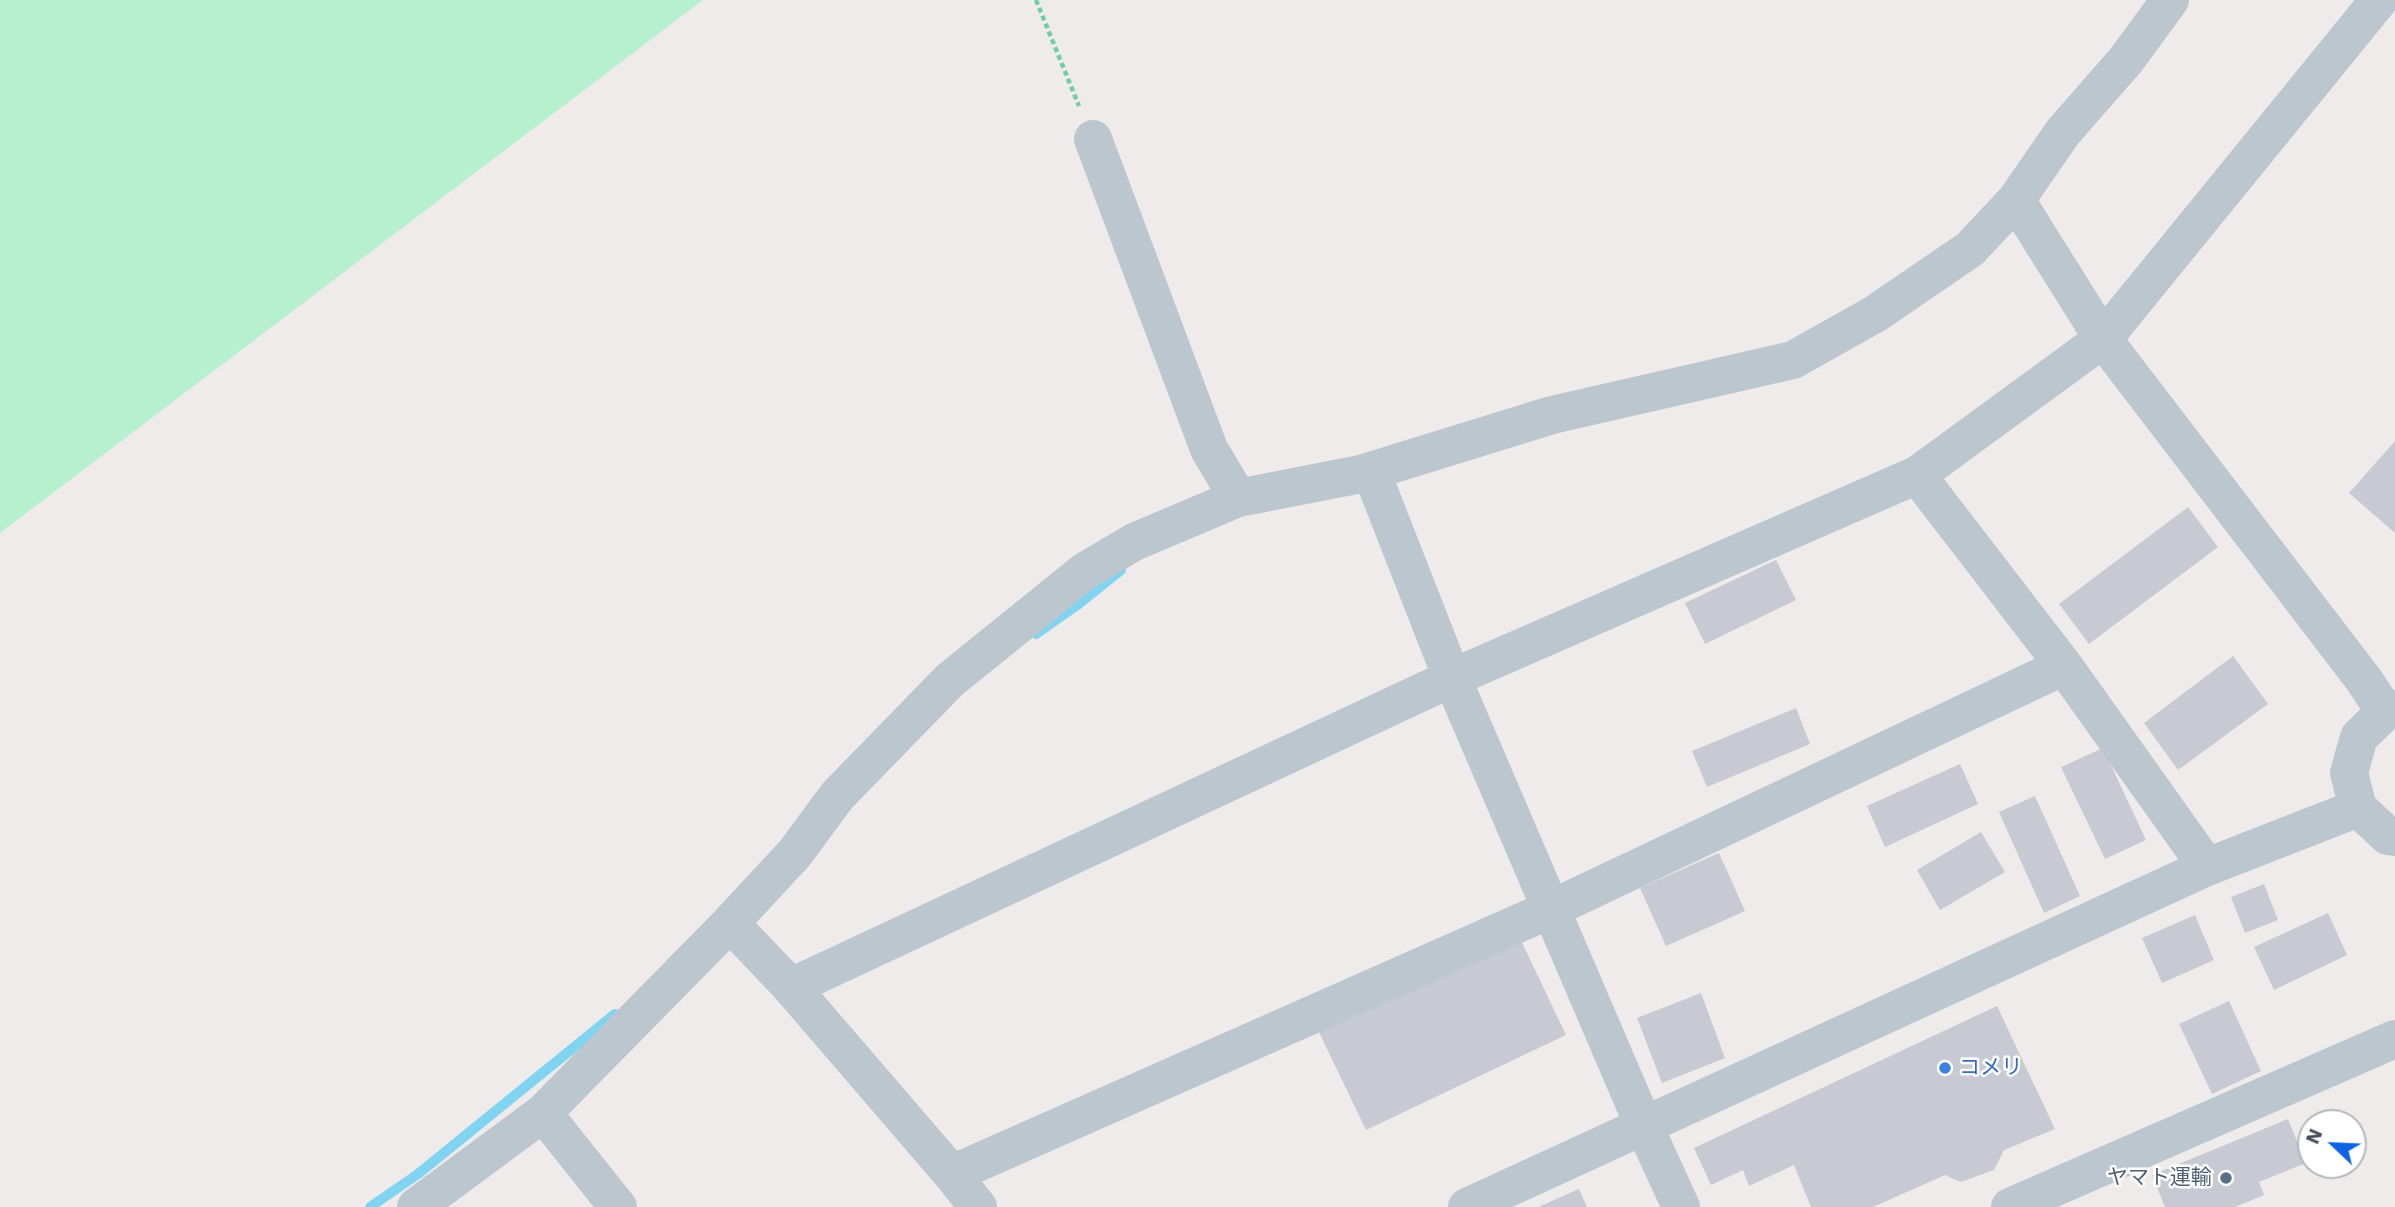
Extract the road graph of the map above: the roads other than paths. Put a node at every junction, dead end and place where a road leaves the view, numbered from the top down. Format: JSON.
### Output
{"nodes":[{"id":1,"x":2170,"y":0,"type":"edge"},
{"id":2,"x":2379,"y":0,"type":"edge"},
{"id":3,"x":1093,"y":139,"type":"road end"},
{"id":4,"x":2016,"y":200,"type":"junction"},
{"id":5,"x":2103,"y":339,"type":"junction"},
{"id":6,"x":1371,"y":471,"type":"junction"},
{"id":7,"x":1917,"y":475,"type":"junction"},
{"id":8,"x":1238,"y":498,"type":"junction"},
{"id":9,"x":2064,"y":666,"type":"junction"},
{"id":10,"x":1451,"y":678,"type":"junction"},
{"id":11,"x":2390,"y":711,"type":"edge"},
{"id":12,"x":2358,"y":808,"type":"junction"},
{"id":13,"x":2395,"y":837,"type":"edge"},
{"id":14,"x":2207,"y":867,"type":"junction"},
{"id":15,"x":1551,"y":909,"type":"junction"},
{"id":16,"x":730,"y":923,"type":"junction"},
{"id":17,"x":791,"y":987,"type":"junction"},
{"id":18,"x":2395,"y":1039,"type":"edge"},
{"id":19,"x":543,"y":1113,"type":"junction"},
{"id":20,"x":1644,"y":1126,"type":"junction"},
{"id":21,"x":951,"y":1174,"type":"junction"},
{"id":22,"x":416,"y":1207,"type":"edge"},
{"id":23,"x":618,"y":1207,"type":"edge"},
{"id":24,"x":978,"y":1207,"type":"edge"},
{"id":25,"x":1467,"y":1207,"type":"edge"},
{"id":26,"x":1681,"y":1207,"type":"edge"},
{"id":27,"x":2010,"y":1207,"type":"edge"}],
"edges":[{"from":1,"to":4,"type":"street"},
{"from":2,"to":5,"type":"street"},
{"from":3,"to":8,"type":"street"},
{"from":4,"to":5,"type":"street"},
{"from":4,"to":6,"type":"street"},
{"from":5,"to":7,"type":"street"},
{"from":5,"to":11,"type":"street"},
{"from":6,"to":8,"type":"street"},
{"from":6,"to":10,"type":"street"},
{"from":7,"to":9,"type":"street"},
{"from":7,"to":10,"type":"street"},
{"from":8,"to":16,"type":"street"},
{"from":9,"to":14,"type":"street"},
{"from":9,"to":15,"type":"street"},
{"from":10,"to":15,"type":"street"},
{"from":10,"to":17,"type":"street"},
{"from":11,"to":12,"type":"street"},
{"from":12,"to":13,"type":"street"},
{"from":12,"to":14,"type":"street"},
{"from":14,"to":20,"type":"street"},
{"from":15,"to":20,"type":"street"},
{"from":15,"to":21,"type":"street"},
{"from":16,"to":17,"type":"street"},
{"from":16,"to":19,"type":"street"},
{"from":17,"to":21,"type":"street"},
{"from":18,"to":27,"type":"street"},
{"from":19,"to":22,"type":"street"},
{"from":19,"to":23,"type":"street"},
{"from":20,"to":25,"type":"street"},
{"from":20,"to":26,"type":"street"},
{"from":21,"to":24,"type":"street"}]}
